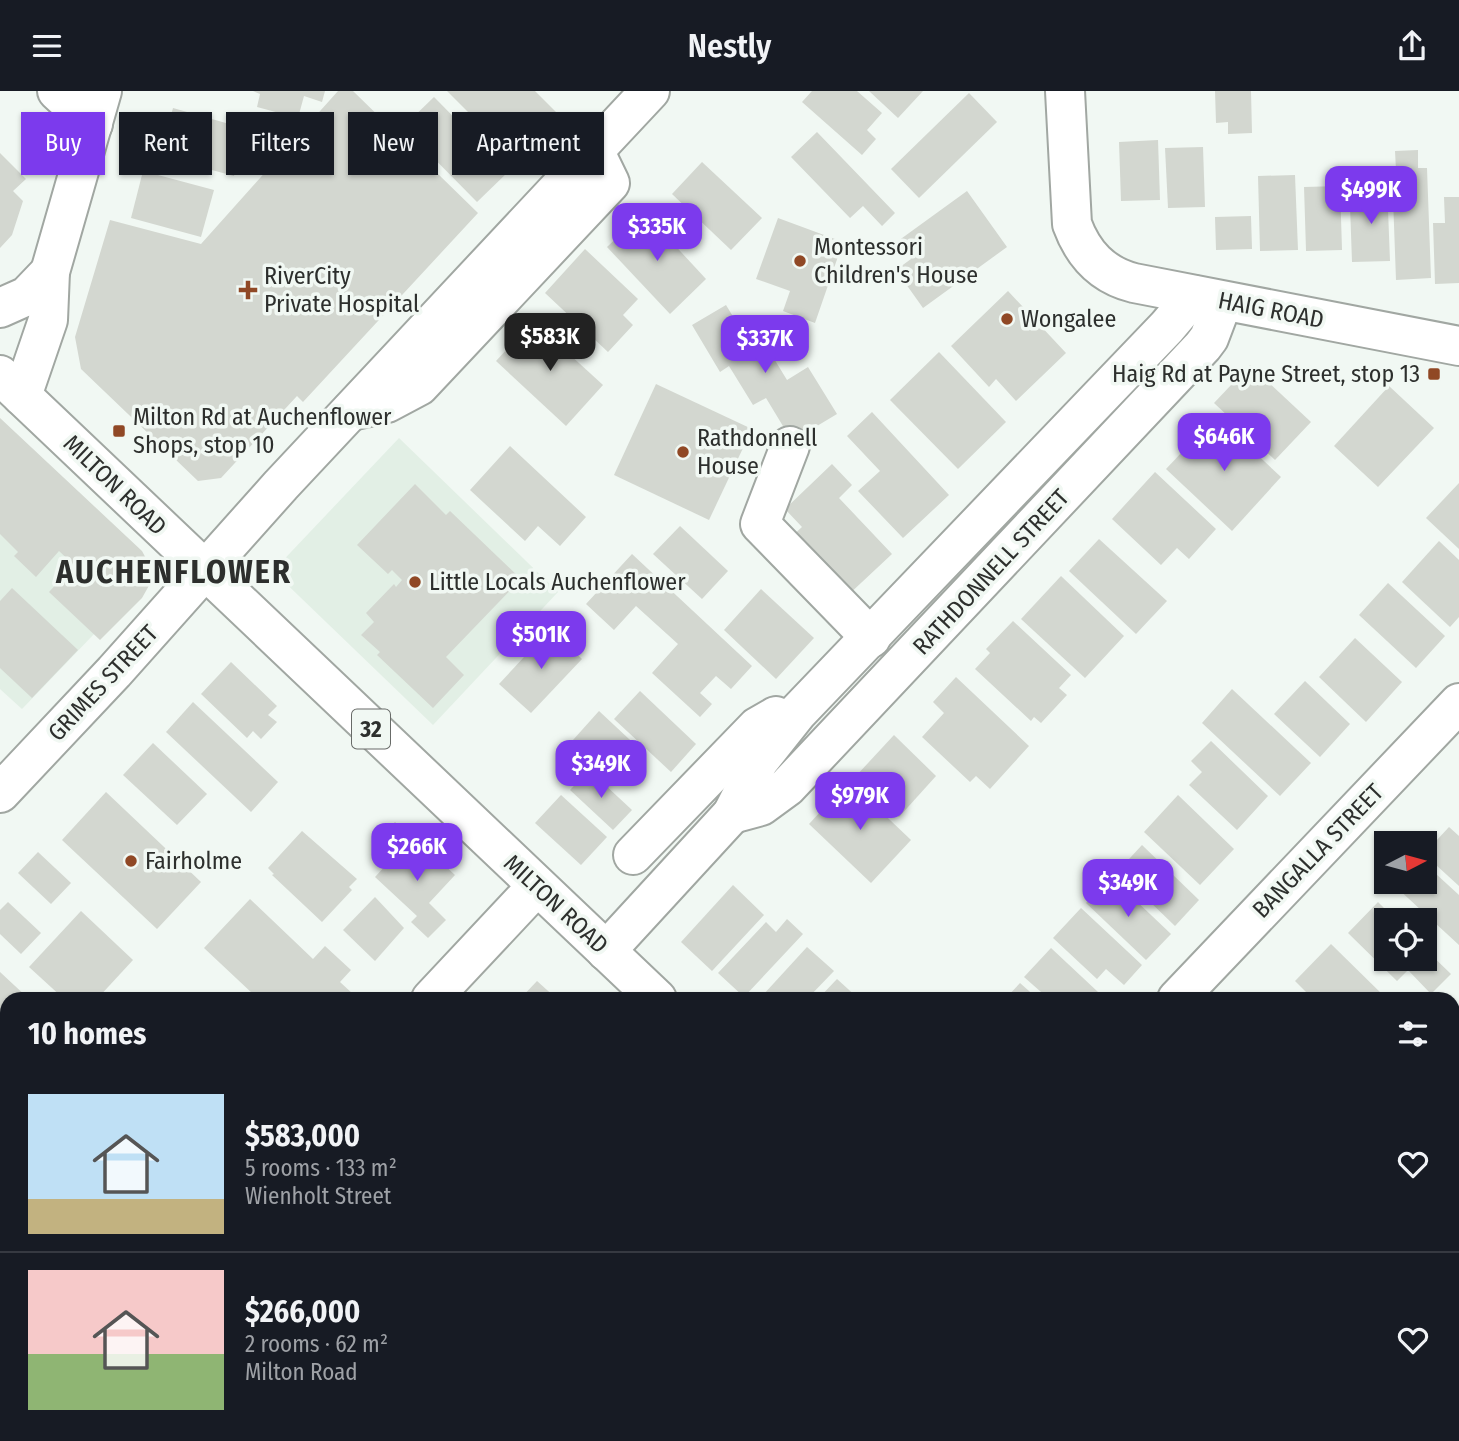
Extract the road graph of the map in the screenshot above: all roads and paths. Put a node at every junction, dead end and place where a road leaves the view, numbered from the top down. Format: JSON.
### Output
{"nodes":[{"id":1,"x":57,"y":91,"type":"edge"},
{"id":2,"x":650,"y":91,"type":"edge"},
{"id":3,"x":1065,"y":91,"type":"edge"},
{"id":4,"x":98,"y":108,"type":"edge"},
{"id":5,"x":50,"y":272,"type":"junction"},
{"id":6,"x":1209,"y":298,"type":"junction"},
{"id":7,"x":0,"y":308,"type":"edge"},
{"id":8,"x":1459,"y":347,"type":"edge"},
{"id":9,"x":11,"y":386,"type":"edge"},
{"id":10,"x":790,"y":446,"type":"dead end"},
{"id":11,"x":205,"y":572,"type":"junction"},
{"id":12,"x":871,"y":638,"type":"junction"},
{"id":13,"x":1459,"y":703,"type":"edge"},
{"id":14,"x":799,"y":712,"type":"junction"},
{"id":15,"x":0,"y":793,"type":"edge"},
{"id":16,"x":732,"y":814,"type":"junction"},
{"id":17,"x":633,"y":855,"type":"dead end"},
{"id":18,"x":537,"y":886,"type":"junction"},
{"id":19,"x":606,"y":951,"type":"junction"},
{"id":20,"x":438,"y":992,"type":"edge"},
{"id":21,"x":650,"y":992,"type":"edge"},
{"id":22,"x":1184,"y":992,"type":"edge"}],
"edges":[{"from":1,"to":4,"type":"street"},
{"from":2,"to":11,"type":"street","name":"GRIMES STREET"},
{"from":3,"to":6,"type":"street","name":"HAIG ROAD"},
{"from":4,"to":5,"type":"street"},
{"from":5,"to":7,"type":"street"},
{"from":5,"to":9,"type":"street"},
{"from":6,"to":8,"type":"street","name":"HAIG ROAD"},
{"from":6,"to":12,"type":"street","name":"RATHDONNELL STREET"},
{"from":6,"to":16,"type":"street","name":"RATHDONNELL STREET"},
{"from":9,"to":11,"type":"street","name":"MILTON ROAD","number":"32"},
{"from":10,"to":12,"type":"street"},
{"from":11,"to":15,"type":"street","name":"GRIMES STREET"},
{"from":11,"to":18,"type":"street","name":"MILTON ROAD","number":"32"},
{"from":12,"to":14,"type":"street","name":"RATHDONNELL STREET"},
{"from":13,"to":22,"type":"street","name":"BANGALLA STREET"},
{"from":14,"to":16,"type":"street","name":"RATHDONNELL STREET"},
{"from":14,"to":17,"type":"street","name":"RATHDONNELL STREET"},
{"from":16,"to":19,"type":"street","name":"RATHDONNELL STREET"},
{"from":18,"to":19,"type":"street","name":"MILTON ROAD","number":"32"},
{"from":18,"to":20,"type":"street"},
{"from":19,"to":21,"type":"street","name":"MILTON ROAD","number":"32"}]}
